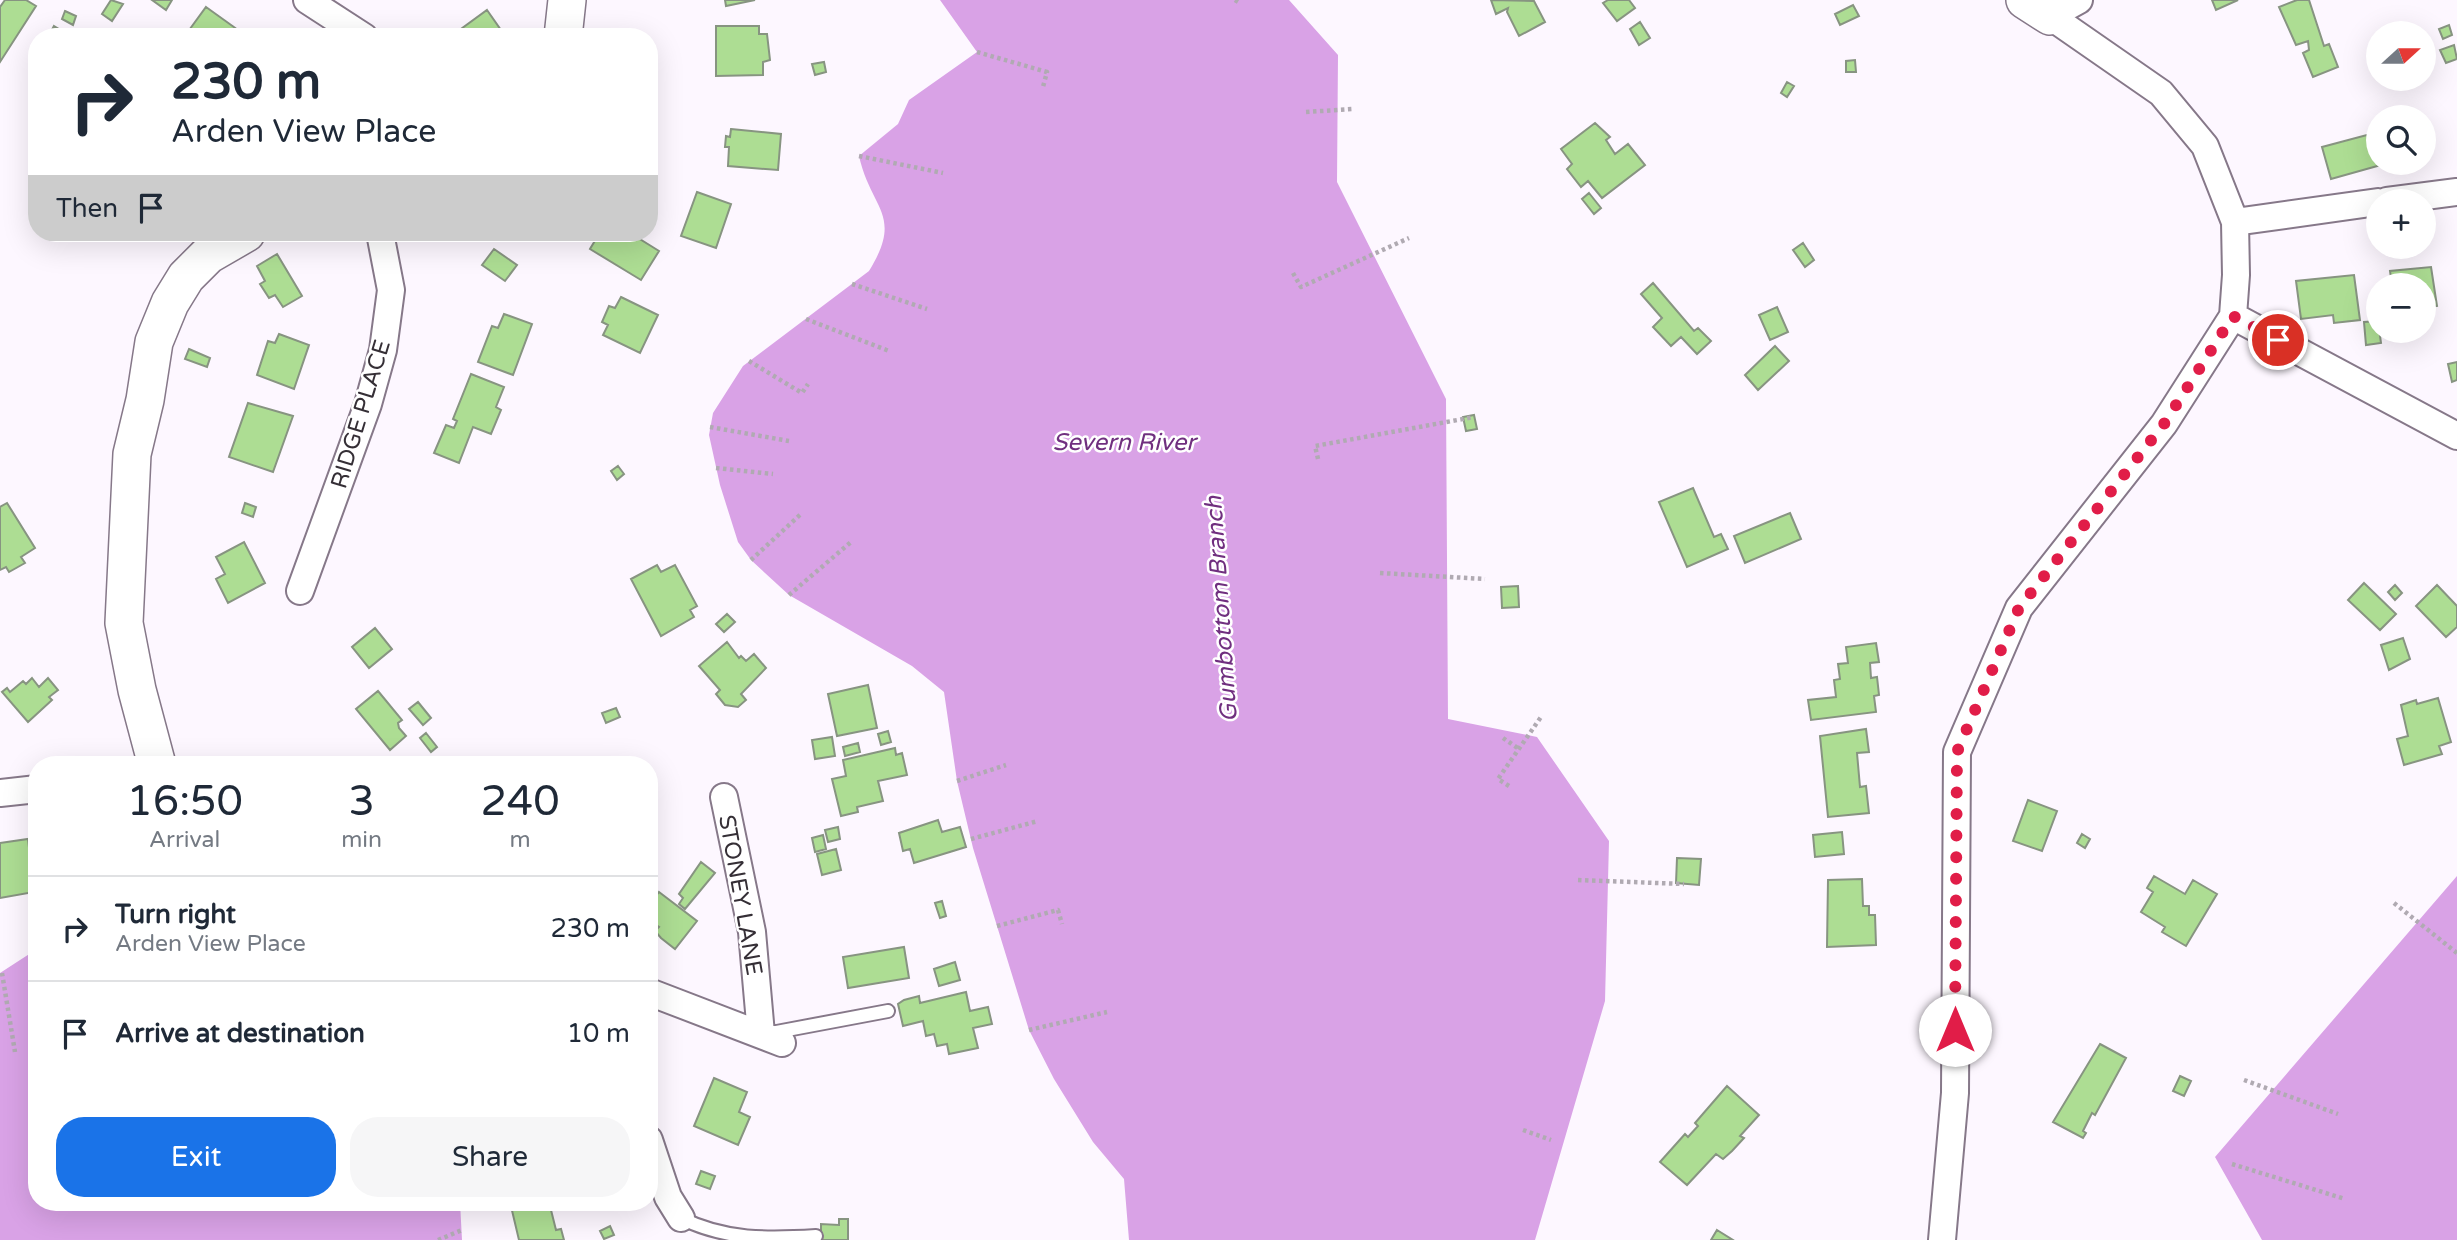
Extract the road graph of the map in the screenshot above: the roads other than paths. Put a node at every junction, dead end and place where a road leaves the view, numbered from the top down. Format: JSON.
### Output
{"nodes":[{"id":1,"x":307,"y":0,"type":"edge"},
{"id":2,"x":567,"y":0,"type":"edge"},
{"id":3,"x":2051,"y":5,"type":"edge"},
{"id":4,"x":349,"y":28,"type":"edge"},
{"id":5,"x":564,"y":28,"type":"edge"},
{"id":6,"x":2457,"y":192,"type":"edge"},
{"id":7,"x":2436,"y":195,"type":"edge"},
{"id":8,"x":2366,"y":204,"type":"edge"},
{"id":9,"x":2235,"y":222,"type":"junction"},
{"id":10,"x":230,"y":242,"type":"edge"},
{"id":11,"x":382,"y":242,"type":"edge"},
{"id":12,"x":2233,"y":316,"type":"junction"},
{"id":13,"x":2457,"y":436,"type":"edge"},
{"id":14,"x":300,"y":591,"type":"dead end"},
{"id":15,"x":155,"y":756,"type":"edge"},
{"id":16,"x":28,"y":790,"type":"edge"},
{"id":17,"x":0,"y":793,"type":"edge"},
{"id":18,"x":724,"y":797,"type":"dead end"},
{"id":19,"x":658,"y":995,"type":"edge"},
{"id":20,"x":888,"y":1011,"type":"dead end"},
{"id":21,"x":771,"y":1039,"type":"junction"},
{"id":22,"x":658,"y":1167,"type":"edge"},
{"id":23,"x":681,"y":1219,"type":"joint"},
{"id":24,"x":816,"y":1236,"type":"dead end"},
{"id":25,"x":1941,"y":1240,"type":"edge"}],
"edges":[{"from":1,"to":4,"type":"street"},
{"from":2,"to":5,"type":"street"},
{"from":3,"to":9,"type":"street"},
{"from":6,"to":7,"type":"street"},
{"from":8,"to":9,"type":"street"},
{"from":9,"to":12,"type":"street"},
{"from":10,"to":15,"type":"street"},
{"from":11,"to":14,"type":"street","name":"RIDGE PLACE"},
{"from":12,"to":13,"type":"street"},
{"from":12,"to":25,"type":"street"},
{"from":16,"to":17,"type":"street"},
{"from":18,"to":21,"type":"street","name":"STONEY LANE"},
{"from":19,"to":21,"type":"street"},
{"from":20,"to":21,"type":"lane"},
{"from":22,"to":23,"type":"street"},
{"from":23,"to":24,"type":"lane"}]}
